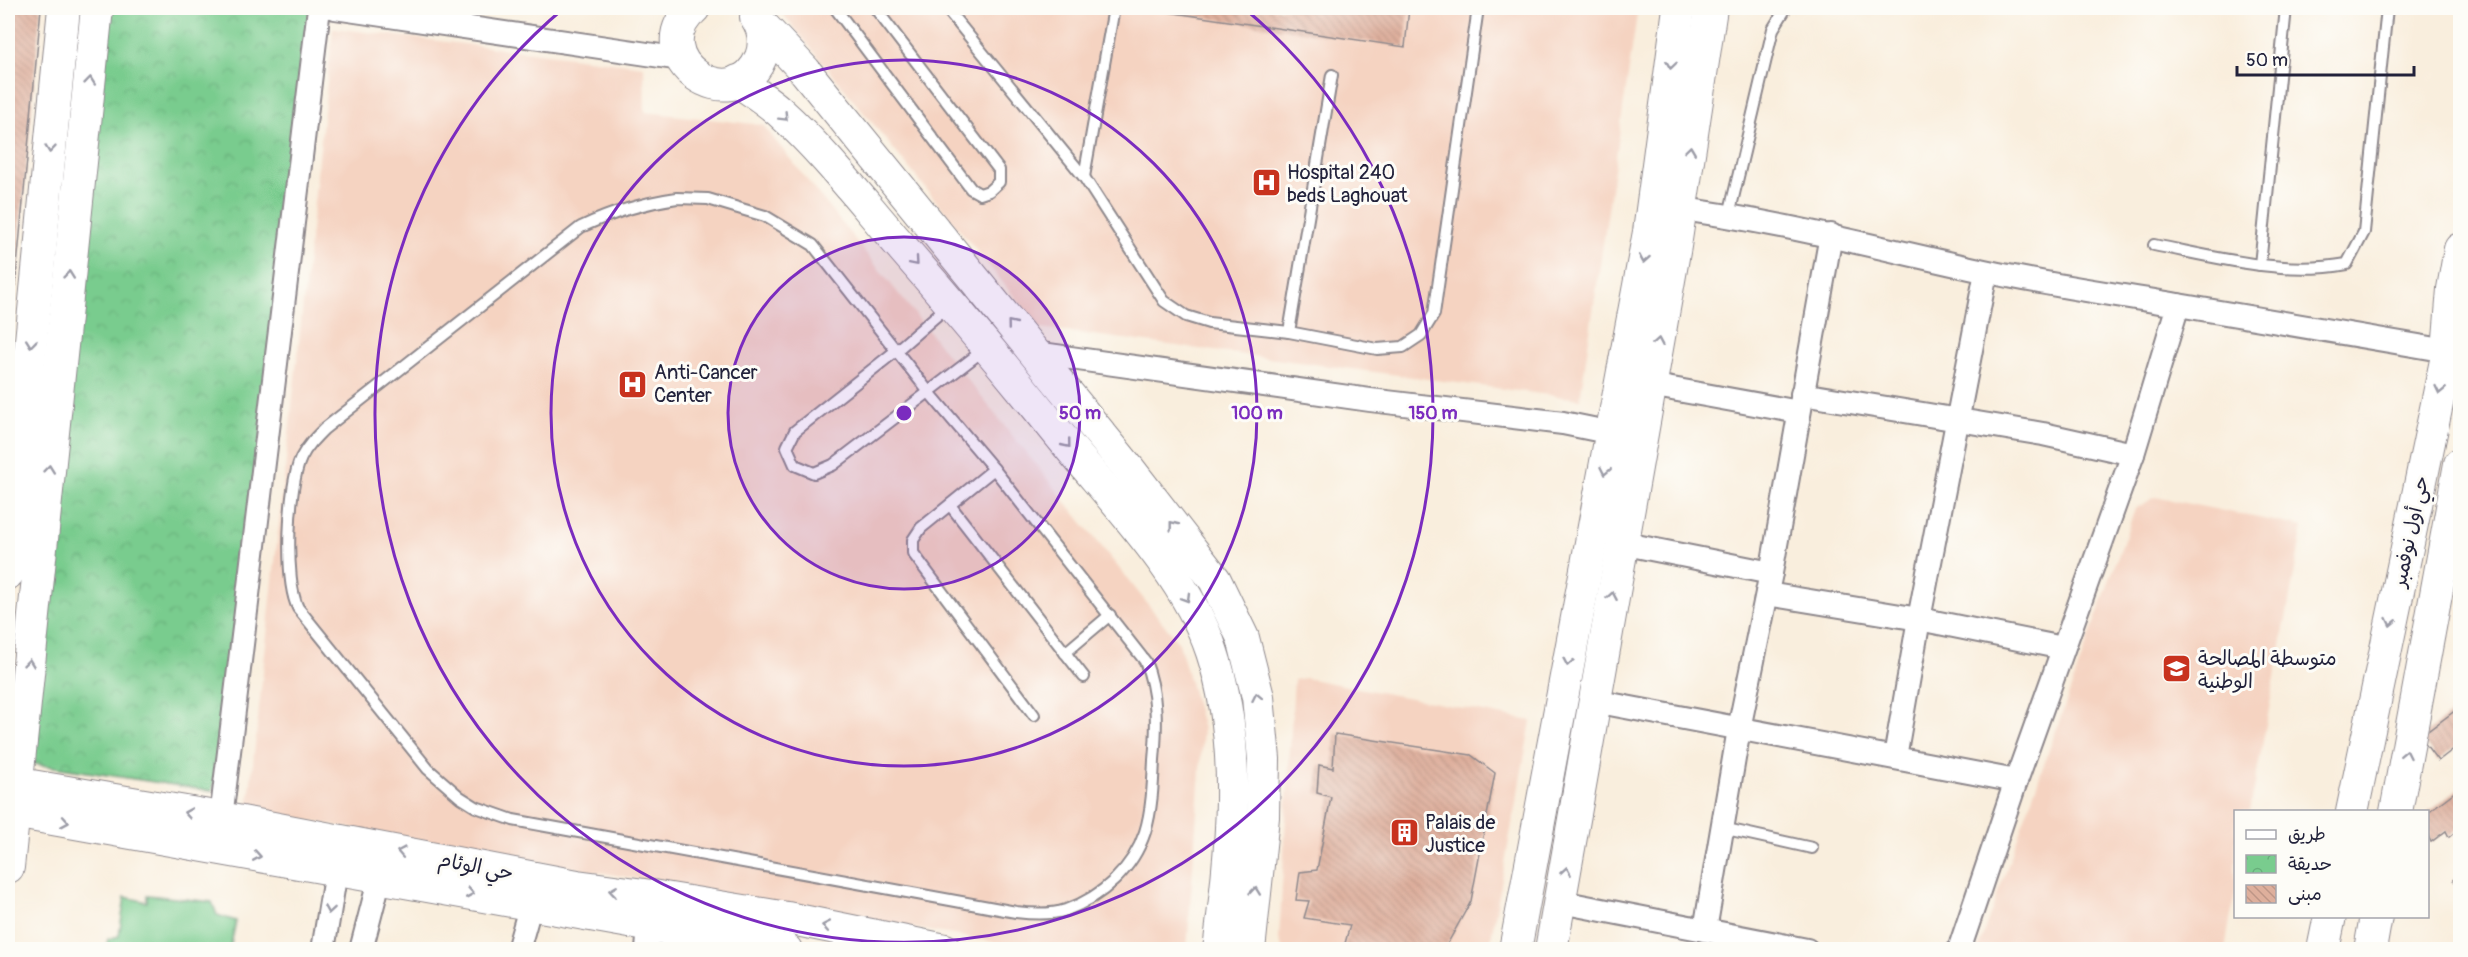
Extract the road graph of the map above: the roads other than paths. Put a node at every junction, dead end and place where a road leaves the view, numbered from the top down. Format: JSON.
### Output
{"nodes":[{"id":1,"x":64,"y":8,"type":"edge"},
{"id":2,"x":97,"y":8,"type":"edge"},
{"id":3,"x":319,"y":8,"type":"edge"},
{"id":4,"x":335,"y":8,"type":"edge"},
{"id":5,"x":835,"y":8,"type":"edge"},
{"id":6,"x":875,"y":8,"type":"edge"},
{"id":7,"x":946,"y":8,"type":"edge"},
{"id":8,"x":1114,"y":8,"type":"edge"},
{"id":9,"x":1478,"y":8,"type":"edge"},
{"id":10,"x":1679,"y":8,"type":"edge"},
{"id":11,"x":1711,"y":8,"type":"edge"},
{"id":12,"x":1786,"y":8,"type":"edge"},
{"id":13,"x":2286,"y":8,"type":"edge"},
{"id":14,"x":2387,"y":8,"type":"edge"},
{"id":15,"x":687,"y":11,"type":"edge"},
{"id":16,"x":754,"y":16,"type":"edge"},
{"id":17,"x":681,"y":59,"type":"junction"},
{"id":18,"x":1332,"y":75,"type":"dead end"},
{"id":19,"x":738,"y":81,"type":"junction"},
{"id":20,"x":1084,"y":177,"type":"junction"},
{"id":21,"x":1667,"y":207,"type":"junction"},
{"id":22,"x":1729,"y":215,"type":"junction"},
{"id":23,"x":1831,"y":235,"type":"junction"},
{"id":24,"x":2154,"y":245,"type":"dead end"},
{"id":25,"x":2460,"y":249,"type":"edge"},
{"id":26,"x":2260,"y":265,"type":"junction"},
{"id":27,"x":1986,"y":272,"type":"junction"},
{"id":28,"x":951,"y":304,"type":"junction"},
{"id":29,"x":2178,"y":305,"type":"junction"},
{"id":30,"x":1289,"y":332,"type":"junction"},
{"id":31,"x":988,"y":347,"type":"junction"},
{"id":32,"x":897,"y":350,"type":"junction"},
{"id":33,"x":1035,"y":353,"type":"junction"},
{"id":34,"x":2454,"y":360,"type":"edge"},
{"id":35,"x":1650,"y":385,"type":"junction"},
{"id":36,"x":928,"y":392,"type":"junction"},
{"id":37,"x":1801,"y":403,"type":"junction"},
{"id":38,"x":16,"y":404,"type":"edge"},
{"id":39,"x":1957,"y":419,"type":"junction"},
{"id":40,"x":1612,"y":433,"type":"junction"},
{"id":41,"x":2133,"y":454,"type":"junction"},
{"id":42,"x":2460,"y":464,"type":"edge"},
{"id":43,"x":994,"y":469,"type":"junction"},
{"id":44,"x":950,"y":505,"type":"junction"},
{"id":45,"x":1622,"y":543,"type":"junction"},
{"id":46,"x":8,"y":573,"type":"edge"},
{"id":47,"x":1769,"y":584,"type":"junction"},
{"id":48,"x":1110,"y":615,"type":"junction"},
{"id":49,"x":1919,"y":619,"type":"junction"},
{"id":50,"x":2063,"y":648,"type":"junction"},
{"id":51,"x":1065,"y":652,"type":"junction"},
{"id":52,"x":1084,"y":677,"type":"dead end"},
{"id":53,"x":1594,"y":701,"type":"junction"},
{"id":54,"x":1034,"y":715,"type":"dead end"},
{"id":55,"x":1739,"y":729,"type":"junction"},
{"id":56,"x":1895,"y":757,"type":"junction"},
{"id":57,"x":2016,"y":781,"type":"junction"},
{"id":58,"x":11,"y":797,"type":"edge"},
{"id":59,"x":2352,"y":810,"type":"edge"},
{"id":60,"x":2396,"y":810,"type":"edge"},
{"id":61,"x":221,"y":818,"type":"junction"},
{"id":62,"x":1722,"y":828,"type":"junction"},
{"id":63,"x":1812,"y":848,"type":"dead end"},
{"id":64,"x":8,"y":867,"type":"edge"},
{"id":65,"x":336,"y":871,"type":"junction"},
{"id":66,"x":380,"y":877,"type":"junction"},
{"id":67,"x":535,"y":891,"type":"junction"},
{"id":68,"x":1561,"y":902,"type":"junction"},
{"id":69,"x":2330,"y":918,"type":"edge"},
{"id":70,"x":2376,"y":918,"type":"edge"},
{"id":71,"x":649,"y":924,"type":"edge"},
{"id":72,"x":1705,"y":930,"type":"junction"},
{"id":73,"x":1747,"y":944,"type":"edge"},
{"id":74,"x":934,"y":948,"type":"edge"},
{"id":75,"x":323,"y":950,"type":"edge"},
{"id":76,"x":361,"y":950,"type":"edge"},
{"id":77,"x":518,"y":950,"type":"edge"},
{"id":78,"x":786,"y":950,"type":"edge"},
{"id":79,"x":1219,"y":950,"type":"edge"},
{"id":80,"x":1249,"y":950,"type":"edge"},
{"id":81,"x":1515,"y":950,"type":"edge"},
{"id":82,"x":1551,"y":950,"type":"edge"},
{"id":83,"x":1807,"y":950,"type":"edge"},
{"id":84,"x":1959,"y":950,"type":"edge"},
{"id":85,"x":2323,"y":950,"type":"edge"},
{"id":86,"x":2370,"y":950,"type":"edge"}],
"edges":[{"from":1,"to":38,"type":"street","one_way":true},
{"from":58,"to":2,"type":"street","one_way":true},
{"from":3,"to":61,"type":"street"},
{"from":4,"to":17,"type":"street"},
{"from":5,"to":6,"type":"lane"},
{"from":7,"to":20,"type":"lane"},
{"from":8,"to":20,"type":"lane"},
{"from":9,"to":30,"type":"lane"},
{"from":10,"to":21,"type":"street","one_way":true},
{"from":21,"to":11,"type":"street","one_way":true},
{"from":12,"to":22,"type":"lane"},
{"from":13,"to":26,"type":"lane"},
{"from":14,"to":26,"type":"lane"},
{"from":15,"to":17,"type":"street"},
{"from":16,"to":19,"type":"street"},
{"from":33,"to":16,"type":"street","one_way":true},
{"from":17,"to":19,"type":"street"},
{"from":18,"to":30,"type":"lane"},
{"from":19,"to":28,"type":"street","one_way":true},
{"from":20,"to":30,"type":"lane"},
{"from":21,"to":22,"type":"street"},
{"from":35,"to":21,"type":"street","one_way":true},
{"from":21,"to":40,"type":"street","one_way":true},
{"from":22,"to":23,"type":"street"},
{"from":23,"to":27,"type":"street"},
{"from":23,"to":37,"type":"street"},
{"from":24,"to":26,"type":"lane"},
{"from":25,"to":34,"type":"street","name":"حي أول نوفمبر"},
{"from":27,"to":29,"type":"street"},
{"from":27,"to":39,"type":"street"},
{"from":28,"to":31,"type":"street"},
{"from":28,"to":32,"type":"lane"},
{"from":29,"to":34,"type":"street"},
{"from":29,"to":41,"type":"street"},
{"from":31,"to":36,"type":"lane"},
{"from":31,"to":79,"type":"street","one_way":true},
{"from":32,"to":36,"type":"lane"},
{"from":32,"to":36,"type":"lane"},
{"from":32,"to":48,"type":"lane"},
{"from":33,"to":40,"type":"street"},
{"from":80,"to":33,"type":"street","one_way":true},
{"from":34,"to":59,"type":"street","name":"حي أول نوفمبر","one_way":true},
{"from":35,"to":37,"type":"street"},
{"from":35,"to":45,"type":"street"},
{"from":36,"to":43,"type":"lane"},
{"from":37,"to":39,"type":"street"},
{"from":37,"to":47,"type":"street"},
{"from":38,"to":46,"type":"street"},
{"from":39,"to":41,"type":"street"},
{"from":39,"to":49,"type":"street"},
{"from":40,"to":81,"type":"street","one_way":true},
{"from":41,"to":50,"type":"street"},
{"from":60,"to":42,"type":"street","name":"حي أول نوفمبر","one_way":true},
{"from":43,"to":44,"type":"lane"},
{"from":43,"to":48,"type":"lane"},
{"from":44,"to":51,"type":"lane"},
{"from":44,"to":54,"type":"lane"},
{"from":45,"to":47,"type":"street"},
{"from":53,"to":45,"type":"street","one_way":true},
{"from":47,"to":49,"type":"street"},
{"from":47,"to":55,"type":"street"},
{"from":48,"to":51,"type":"lane"},
{"from":49,"to":50,"type":"street"},
{"from":49,"to":56,"type":"street"},
{"from":50,"to":57,"type":"street"},
{"from":51,"to":52,"type":"lane"},
{"from":53,"to":55,"type":"street"},
{"from":68,"to":53,"type":"street","one_way":true},
{"from":55,"to":56,"type":"street"},
{"from":55,"to":62,"type":"street"},
{"from":56,"to":57,"type":"street"},
{"from":57,"to":84,"type":"street"},
{"from":61,"to":58,"type":"street","name":"حي الوئام","one_way":true},
{"from":58,"to":64,"type":"street"},
{"from":58,"to":65,"type":"street","name":"حي الوئام","one_way":true},
{"from":67,"to":61,"type":"street","name":"حي الوئام","one_way":true},
{"from":62,"to":63,"type":"lane"},
{"from":62,"to":72,"type":"street"},
{"from":65,"to":66,"type":"street","name":"حي الوئام"},
{"from":65,"to":75,"type":"street","one_way":true},
{"from":66,"to":67,"type":"street","name":"حي الوئام","one_way":true},
{"from":66,"to":76,"type":"street"},
{"from":67,"to":71,"type":"street","name":"حي الوئام"},
{"from":67,"to":77,"type":"street"},
{"from":68,"to":72,"type":"street"},
{"from":68,"to":82,"type":"street"},
{"from":69,"to":85,"type":"street"},
{"from":70,"to":86,"type":"street"},
{"from":74,"to":71,"type":"street","name":"حي الوئام","one_way":true},
{"from":71,"to":78,"type":"street","name":"حي الوئام"},
{"from":72,"to":73,"type":"street"},
{"from":73,"to":83,"type":"street"}]}
